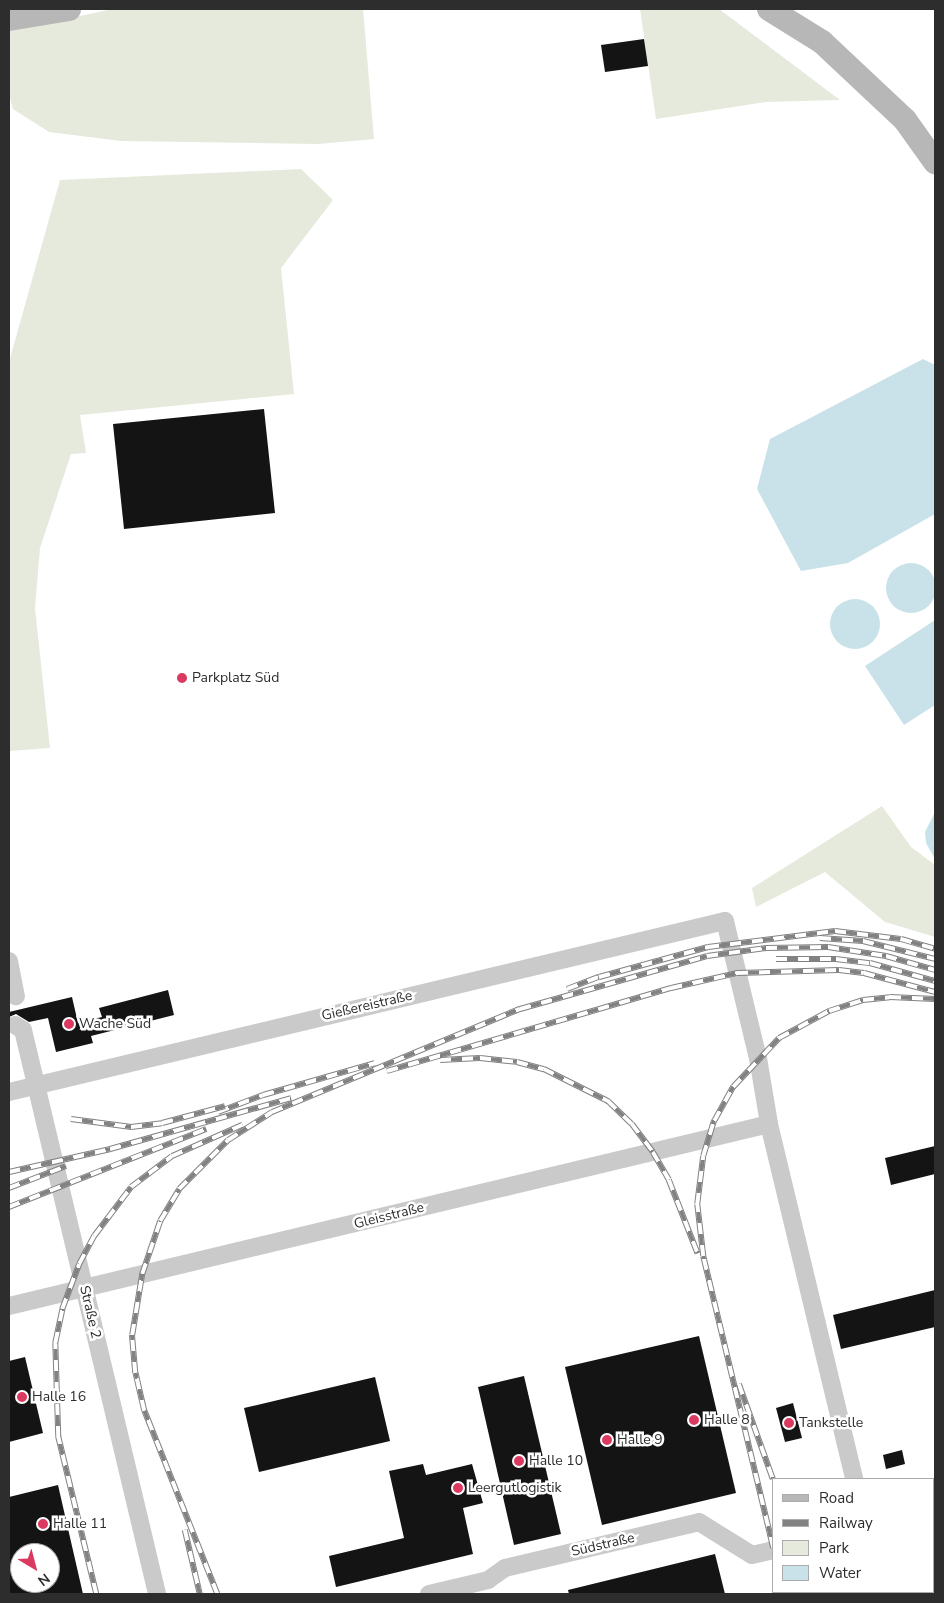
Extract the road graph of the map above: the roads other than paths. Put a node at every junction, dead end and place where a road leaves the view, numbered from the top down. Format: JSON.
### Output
{"nodes":[{"id":1,"x":69,"y":9,"type":"edge"},
{"id":2,"x":769,"y":9,"type":"edge"},
{"id":3,"x":11,"y":19,"type":"edge"},
{"id":4,"x":935,"y":162,"type":"edge"},
{"id":5,"x":9,"y":961,"type":"edge"},
{"id":6,"x":36,"y":1085,"type":"junction"},
{"id":7,"x":9,"y":1092,"type":"edge"},
{"id":8,"x":769,"y":1124,"type":"junction"},
{"id":9,"x":84,"y":1288,"type":"junction"},
{"id":10,"x":9,"y":1306,"type":"edge"},
{"id":11,"x":854,"y":1478,"type":"edge"},
{"id":12,"x":772,"y":1550,"type":"edge"},
{"id":13,"x":157,"y":1594,"type":"edge"},
{"id":14,"x":430,"y":1594,"type":"edge"}],
"edges":[{"from":1,"to":3,"type":"main road"},
{"from":2,"to":4,"type":"main road"},
{"from":5,"to":6,"type":"street","name":"Straße 2"},
{"from":6,"to":7,"type":"street","name":"Gießereistraße"},
{"from":6,"to":8,"type":"street","name":"Gießereistraße"},
{"from":6,"to":9,"type":"street","name":"Straße 2"},
{"from":8,"to":9,"type":"street","name":"Gleisstraße"},
{"from":8,"to":11,"type":"street"},
{"from":9,"to":10,"type":"street","name":"Gleisstraße"},
{"from":9,"to":13,"type":"street","name":"Straße 2"},
{"from":12,"to":14,"type":"street","name":"Südstraße"}]}
